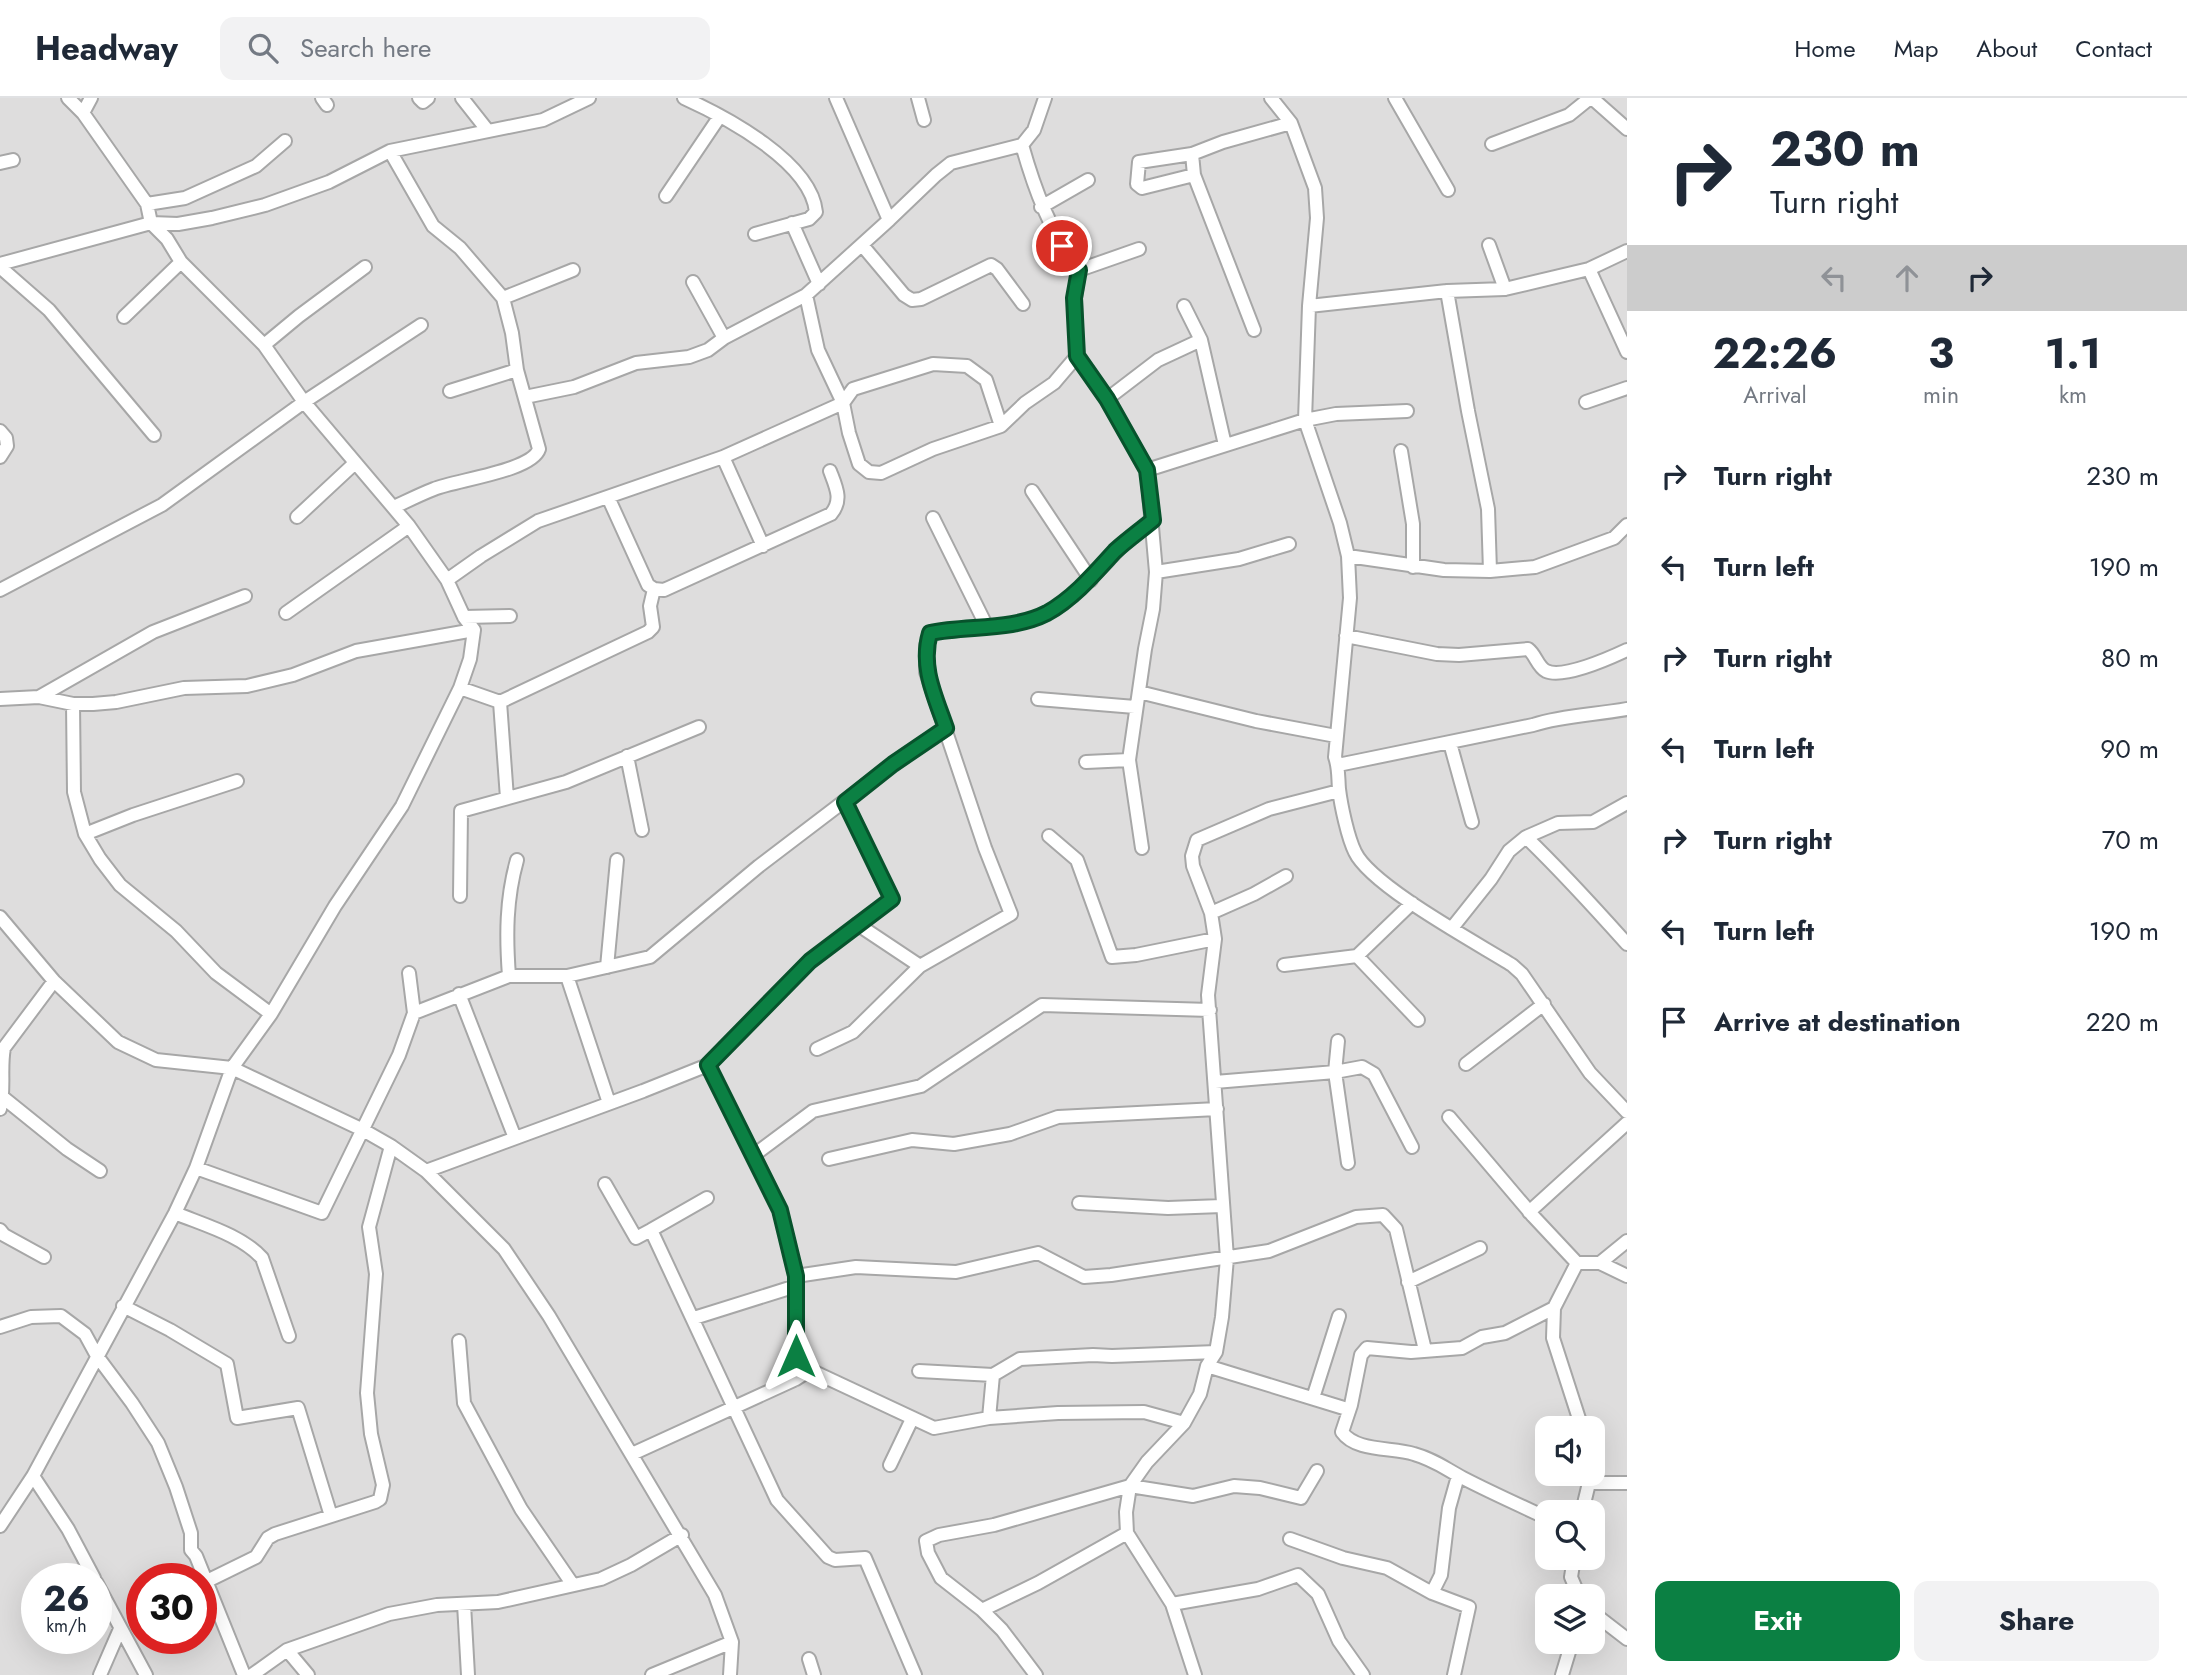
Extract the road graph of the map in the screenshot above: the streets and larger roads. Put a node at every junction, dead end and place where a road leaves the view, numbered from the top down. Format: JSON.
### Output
{"nodes":[{"id":1,"x":68,"y":98,"type":"edge"},
{"id":2,"x":91,"y":98,"type":"edge"},
{"id":3,"x":419,"y":98,"type":"edge"},
{"id":4,"x":428,"y":98,"type":"edge"},
{"id":5,"x":462,"y":98,"type":"edge"},
{"id":6,"x":589,"y":98,"type":"edge"},
{"id":7,"x":684,"y":98,"type":"edge"},
{"id":8,"x":836,"y":98,"type":"edge"},
{"id":9,"x":918,"y":98,"type":"edge"},
{"id":10,"x":1045,"y":98,"type":"edge"},
{"id":11,"x":1271,"y":98,"type":"edge"},
{"id":12,"x":1395,"y":98,"type":"edge"},
{"id":13,"x":1591,"y":98,"type":"edge"},
{"id":14,"x":83,"y":113,"type":"junction"},
{"id":15,"x":720,"y":116,"type":"junction"},
{"id":16,"x":923,"y":120,"type":"dead end"},
{"id":17,"x":1291,"y":123,"type":"junction"},
{"id":18,"x":1627,"y":129,"type":"edge"},
{"id":19,"x":488,"y":131,"type":"junction"},
{"id":20,"x":285,"y":141,"type":"dead end"},
{"id":21,"x":1492,"y":144,"type":"dead end"},
{"id":22,"x":1021,"y":145,"type":"junction"},
{"id":23,"x":390,"y":150,"type":"junction"},
{"id":24,"x":1192,"y":154,"type":"junction"},
{"id":25,"x":13,"y":160,"type":"dead end"},
{"id":26,"x":0,"y":163,"type":"edge"},
{"id":27,"x":1194,"y":175,"type":"junction"},
{"id":28,"x":1088,"y":180,"type":"dead end"},
{"id":29,"x":1448,"y":190,"type":"dead end"},
{"id":30,"x":666,"y":196,"type":"dead end"},
{"id":31,"x":148,"y":204,"type":"junction"},
{"id":32,"x":1041,"y":207,"type":"junction"},
{"id":33,"x":889,"y":220,"type":"junction"},
{"id":34,"x":151,"y":223,"type":"junction"},
{"id":35,"x":792,"y":223,"type":"junction"},
{"id":36,"x":755,"y":234,"type":"dead end"},
{"id":37,"x":862,"y":245,"type":"junction"},
{"id":38,"x":1489,"y":245,"type":"dead end"},
{"id":39,"x":1139,"y":249,"type":"dead end"},
{"id":40,"x":1627,"y":251,"type":"edge"},
{"id":41,"x":181,"y":262,"type":"junction"},
{"id":42,"x":0,"y":266,"type":"edge"},
{"id":43,"x":365,"y":267,"type":"dead end"},
{"id":44,"x":1589,"y":269,"type":"junction"},
{"id":45,"x":573,"y":270,"type":"dead end"},
{"id":46,"x":1079,"y":270,"type":"junction"},
{"id":47,"x":693,"y":282,"type":"dead end"},
{"id":48,"x":819,"y":284,"type":"junction"},
{"id":49,"x":1505,"y":289,"type":"junction"},
{"id":50,"x":1447,"y":291,"type":"junction"},
{"id":51,"x":806,"y":295,"type":"junction"},
{"id":52,"x":503,"y":298,"type":"junction"},
{"id":53,"x":1023,"y":304,"type":"dead end"},
{"id":54,"x":1184,"y":306,"type":"dead end"},
{"id":55,"x":1309,"y":306,"type":"junction"},
{"id":56,"x":124,"y":317,"type":"dead end"},
{"id":57,"x":421,"y":325,"type":"dead end"},
{"id":58,"x":1254,"y":330,"type":"dead end"},
{"id":59,"x":724,"y":338,"type":"junction"},
{"id":60,"x":1201,"y":340,"type":"junction"},
{"id":61,"x":264,"y":345,"type":"junction"},
{"id":62,"x":1627,"y":352,"type":"edge"},
{"id":63,"x":1077,"y":356,"type":"junction"},
{"id":64,"x":517,"y":370,"type":"junction"},
{"id":65,"x":1627,"y":388,"type":"edge"},
{"id":66,"x":450,"y":391,"type":"dead end"},
{"id":67,"x":525,"y":397,"type":"junction"},
{"id":68,"x":1107,"y":399,"type":"junction"},
{"id":69,"x":304,"y":402,"type":"junction"},
{"id":70,"x":1586,"y":402,"type":"dead end"},
{"id":71,"x":843,"y":403,"type":"junction"},
{"id":72,"x":1407,"y":411,"type":"dead end"},
{"id":73,"x":1305,"y":421,"type":"junction"},
{"id":74,"x":1001,"y":426,"type":"junction"},
{"id":75,"x":0,"y":431,"type":"edge"},
{"id":76,"x":154,"y":435,"type":"dead end"},
{"id":77,"x":1225,"y":445,"type":"junction"},
{"id":78,"x":1401,"y":451,"type":"dead end"},
{"id":79,"x":0,"y":457,"type":"edge"},
{"id":80,"x":723,"y":457,"type":"junction"},
{"id":81,"x":355,"y":463,"type":"junction"},
{"id":82,"x":1147,"y":470,"type":"junction"},
{"id":83,"x":830,"y":471,"type":"dead end"},
{"id":84,"x":1032,"y":491,"type":"dead end"},
{"id":85,"x":608,"y":497,"type":"junction"},
{"id":86,"x":394,"y":507,"type":"junction"},
{"id":87,"x":297,"y":517,"type":"dead end"},
{"id":88,"x":933,"y":518,"type":"dead end"},
{"id":89,"x":1153,"y":520,"type":"junction"},
{"id":90,"x":1627,"y":525,"type":"edge"},
{"id":91,"x":409,"y":526,"type":"junction"},
{"id":92,"x":1289,"y":544,"type":"dead end"},
{"id":93,"x":763,"y":546,"type":"junction"},
{"id":94,"x":1348,"y":556,"type":"junction"},
{"id":95,"x":1413,"y":567,"type":"junction"},
{"id":96,"x":1490,"y":571,"type":"junction"},
{"id":97,"x":1156,"y":572,"type":"junction"},
{"id":98,"x":1091,"y":579,"type":"junction"},
{"id":99,"x":447,"y":580,"type":"junction"},
{"id":100,"x":0,"y":590,"type":"edge"},
{"id":101,"x":654,"y":590,"type":"junction"},
{"id":102,"x":245,"y":596,"type":"dead end"},
{"id":103,"x":286,"y":613,"type":"dead end"},
{"id":104,"x":510,"y":616,"type":"dead end"},
{"id":105,"x":464,"y":617,"type":"junction"},
{"id":106,"x":987,"y":627,"type":"junction"},
{"id":107,"x":474,"y":630,"type":"junction"},
{"id":108,"x":1346,"y":636,"type":"junction"},
{"id":109,"x":1627,"y":650,"type":"edge"},
{"id":110,"x":460,"y":688,"type":"junction"},
{"id":111,"x":1139,"y":692,"type":"junction"},
{"id":112,"x":39,"y":698,"type":"junction"},
{"id":113,"x":0,"y":699,"type":"edge"},
{"id":114,"x":1038,"y":699,"type":"dead end"},
{"id":115,"x":500,"y":702,"type":"junction"},
{"id":116,"x":74,"y":704,"type":"junction"},
{"id":117,"x":1135,"y":707,"type":"junction"},
{"id":118,"x":1627,"y":709,"type":"edge"},
{"id":119,"x":699,"y":727,"type":"dead end"},
{"id":120,"x":946,"y":728,"type":"junction"},
{"id":121,"x":1336,"y":736,"type":"junction"},
{"id":122,"x":1450,"y":743,"type":"junction"},
{"id":123,"x":627,"y":756,"type":"junction"},
{"id":124,"x":1129,"y":760,"type":"junction"},
{"id":125,"x":1086,"y":762,"type":"dead end"},
{"id":126,"x":1338,"y":765,"type":"junction"},
{"id":127,"x":237,"y":781,"type":"dead end"},
{"id":128,"x":1339,"y":791,"type":"junction"},
{"id":129,"x":507,"y":798,"type":"junction"},
{"id":130,"x":845,"y":802,"type":"junction"},
{"id":131,"x":1627,"y":803,"type":"edge"},
{"id":132,"x":1472,"y":822,"type":"dead end"},
{"id":133,"x":642,"y":830,"type":"dead end"},
{"id":134,"x":85,"y":834,"type":"junction"},
{"id":135,"x":1049,"y":836,"type":"dead end"},
{"id":136,"x":1526,"y":837,"type":"junction"},
{"id":137,"x":1142,"y":848,"type":"dead end"},
{"id":138,"x":517,"y":860,"type":"dead end"},
{"id":139,"x":617,"y":860,"type":"dead end"},
{"id":140,"x":1286,"y":876,"type":"dead end"},
{"id":141,"x":460,"y":896,"type":"dead end"},
{"id":142,"x":1412,"y":903,"type":"junction"},
{"id":143,"x":1211,"y":913,"type":"junction"},
{"id":144,"x":0,"y":917,"type":"edge"},
{"id":145,"x":857,"y":924,"type":"junction"},
{"id":146,"x":1452,"y":928,"type":"junction"},
{"id":147,"x":1214,"y":939,"type":"junction"},
{"id":148,"x":1627,"y":944,"type":"edge"},
{"id":149,"x":1357,"y":956,"type":"junction"},
{"id":150,"x":1284,"y":965,"type":"dead end"},
{"id":151,"x":920,"y":966,"type":"junction"},
{"id":152,"x":607,"y":967,"type":"junction"},
{"id":153,"x":409,"y":973,"type":"dead end"},
{"id":154,"x":509,"y":976,"type":"junction"},
{"id":155,"x":567,"y":976,"type":"junction"},
{"id":156,"x":54,"y":981,"type":"junction"},
{"id":157,"x":459,"y":994,"type":"junction"},
{"id":158,"x":1544,"y":1003,"type":"junction"},
{"id":159,"x":1210,"y":1010,"type":"junction"},
{"id":160,"x":414,"y":1013,"type":"junction"},
{"id":161,"x":271,"y":1014,"type":"junction"},
{"id":162,"x":1418,"y":1020,"type":"dead end"},
{"id":163,"x":1338,"y":1041,"type":"dead end"},
{"id":164,"x":817,"y":1049,"type":"dead end"},
{"id":165,"x":1466,"y":1064,"type":"dead end"},
{"id":166,"x":708,"y":1065,"type":"junction"},
{"id":167,"x":232,"y":1068,"type":"junction"},
{"id":168,"x":1335,"y":1072,"type":"junction"},
{"id":169,"x":1215,"y":1082,"type":"junction"},
{"id":170,"x":1,"y":1101,"type":"edge"},
{"id":171,"x":609,"y":1104,"type":"junction"},
{"id":172,"x":1217,"y":1109,"type":"junction"},
{"id":173,"x":1627,"y":1112,"type":"edge"},
{"id":174,"x":1449,"y":1117,"type":"dead end"},
{"id":175,"x":1627,"y":1123,"type":"edge"},
{"id":176,"x":363,"y":1130,"type":"junction"},
{"id":177,"x":515,"y":1138,"type":"junction"},
{"id":178,"x":391,"y":1146,"type":"junction"},
{"id":179,"x":1412,"y":1147,"type":"dead end"},
{"id":180,"x":754,"y":1154,"type":"junction"},
{"id":181,"x":829,"y":1159,"type":"dead end"},
{"id":182,"x":1348,"y":1163,"type":"dead end"},
{"id":183,"x":196,"y":1168,"type":"junction"},
{"id":184,"x":100,"y":1171,"type":"dead end"},
{"id":185,"x":426,"y":1171,"type":"junction"},
{"id":186,"x":606,"y":1184,"type":"dead end"},
{"id":187,"x":706,"y":1198,"type":"dead end"},
{"id":188,"x":1079,"y":1203,"type":"dead end"},
{"id":189,"x":1222,"y":1206,"type":"junction"},
{"id":190,"x":1529,"y":1212,"type":"junction"},
{"id":191,"x":175,"y":1213,"type":"junction"},
{"id":192,"x":0,"y":1230,"type":"edge"},
{"id":193,"x":650,"y":1230,"type":"junction"},
{"id":194,"x":1627,"y":1241,"type":"edge"},
{"id":195,"x":1480,"y":1248,"type":"dead end"},
{"id":196,"x":44,"y":1257,"type":"dead end"},
{"id":197,"x":1227,"y":1258,"type":"junction"},
{"id":198,"x":1577,"y":1264,"type":"junction"},
{"id":199,"x":1600,"y":1264,"type":"junction"},
{"id":200,"x":1627,"y":1276,"type":"edge"},
{"id":201,"x":796,"y":1281,"type":"junction"},
{"id":202,"x":1408,"y":1282,"type":"junction"},
{"id":203,"x":123,"y":1306,"type":"junction"},
{"id":204,"x":1554,"y":1308,"type":"junction"},
{"id":205,"x":1339,"y":1316,"type":"dead end"},
{"id":206,"x":694,"y":1318,"type":"junction"},
{"id":207,"x":0,"y":1327,"type":"edge"},
{"id":208,"x":289,"y":1336,"type":"dead end"},
{"id":209,"x":459,"y":1341,"type":"dead end"},
{"id":210,"x":1425,"y":1350,"type":"junction"},
{"id":211,"x":1216,"y":1352,"type":"junction"},
{"id":212,"x":97,"y":1356,"type":"junction"},
{"id":213,"x":1208,"y":1366,"type":"junction"},
{"id":214,"x":919,"y":1371,"type":"dead end"},
{"id":215,"x":993,"y":1375,"type":"junction"},
{"id":216,"x":796,"y":1380,"type":"junction"},
{"id":217,"x":1313,"y":1398,"type":"junction"},
{"id":218,"x":1351,"y":1405,"type":"junction"},
{"id":219,"x":733,"y":1409,"type":"junction"},
{"id":220,"x":1578,"y":1416,"type":"edge"},
{"id":221,"x":989,"y":1418,"type":"junction"},
{"id":222,"x":912,"y":1419,"type":"junction"},
{"id":223,"x":1184,"y":1423,"type":"junction"},
{"id":224,"x":632,"y":1454,"type":"junction"},
{"id":225,"x":890,"y":1465,"type":"dead end"},
{"id":226,"x":1317,"y":1471,"type":"dead end"},
{"id":227,"x":33,"y":1476,"type":"junction"},
{"id":228,"x":1458,"y":1476,"type":"junction"},
{"id":229,"x":1605,"y":1480,"type":"edge"},
{"id":230,"x":1627,"y":1483,"type":"edge"},
{"id":231,"x":1129,"y":1486,"type":"junction"},
{"id":232,"x":1535,"y":1512,"type":"edge"},
{"id":233,"x":331,"y":1516,"type":"junction"},
{"id":234,"x":0,"y":1526,"type":"edge"},
{"id":235,"x":1127,"y":1533,"type":"junction"},
{"id":236,"x":682,"y":1535,"type":"junction"},
{"id":237,"x":1290,"y":1539,"type":"dead end"},
{"id":238,"x":86,"y":1563,"type":"edge"},
{"id":239,"x":197,"y":1563,"type":"edge"},
{"id":240,"x":217,"y":1576,"type":"edge"},
{"id":241,"x":573,"y":1585,"type":"junction"},
{"id":242,"x":1432,"y":1594,"type":"junction"},
{"id":243,"x":464,"y":1604,"type":"junction"},
{"id":244,"x":1172,"y":1604,"type":"junction"},
{"id":245,"x":982,"y":1610,"type":"junction"},
{"id":246,"x":112,"y":1613,"type":"edge"},
{"id":247,"x":217,"y":1613,"type":"edge"},
{"id":248,"x":1605,"y":1622,"type":"edge"},
{"id":249,"x":120,"y":1629,"type":"junction"},
{"id":250,"x":1627,"y":1639,"type":"edge"},
{"id":251,"x":732,"y":1642,"type":"junction"},
{"id":252,"x":308,"y":1644,"type":"junction"},
{"id":253,"x":288,"y":1650,"type":"junction"},
{"id":254,"x":1568,"y":1654,"type":"edge"},
{"id":255,"x":809,"y":1659,"type":"dead end"},
{"id":256,"x":1029,"y":1672,"type":"edge"},
{"id":257,"x":307,"y":1673,"type":"edge"},
{"id":258,"x":100,"y":1675,"type":"edge"},
{"id":259,"x":146,"y":1675,"type":"edge"},
{"id":260,"x":244,"y":1675,"type":"edge"},
{"id":261,"x":252,"y":1675,"type":"edge"},
{"id":262,"x":468,"y":1675,"type":"edge"},
{"id":263,"x":652,"y":1675,"type":"edge"},
{"id":264,"x":730,"y":1675,"type":"edge"},
{"id":265,"x":814,"y":1675,"type":"edge"},
{"id":266,"x":915,"y":1675,"type":"edge"},
{"id":267,"x":1195,"y":1675,"type":"edge"},
{"id":268,"x":1363,"y":1675,"type":"edge"},
{"id":269,"x":1454,"y":1675,"type":"edge"},
{"id":270,"x":1562,"y":1675,"type":"edge"}],
"edges":[{"from":1,"to":14,"type":"street"},
{"from":2,"to":14,"type":"street"},
{"from":3,"to":4,"type":"street"},
{"from":5,"to":19,"type":"street"},
{"from":6,"to":19,"type":"street"},
{"from":7,"to":15,"type":"street"},
{"from":8,"to":33,"type":"street"},
{"from":9,"to":16,"type":"street"},
{"from":10,"to":22,"type":"street"},
{"from":11,"to":17,"type":"street"},
{"from":12,"to":29,"type":"street"},
{"from":13,"to":18,"type":"street"},
{"from":13,"to":21,"type":"street"},
{"from":14,"to":31,"type":"street"},
{"from":15,"to":30,"type":"street"},
{"from":15,"to":35,"type":"street"},
{"from":17,"to":24,"type":"street"},
{"from":17,"to":55,"type":"street"},
{"from":19,"to":23,"type":"street"},
{"from":20,"to":31,"type":"street"},
{"from":22,"to":32,"type":"street"},
{"from":22,"to":33,"type":"street"},
{"from":23,"to":34,"type":"street"},
{"from":23,"to":52,"type":"street"},
{"from":24,"to":27,"type":"street"},
{"from":24,"to":27,"type":"street"},
{"from":25,"to":26,"type":"street"},
{"from":27,"to":58,"type":"street"},
{"from":28,"to":32,"type":"street"},
{"from":31,"to":34,"type":"street"},
{"from":32,"to":46,"type":"street"},
{"from":33,"to":37,"type":"street"},
{"from":34,"to":41,"type":"street"},
{"from":34,"to":42,"type":"street"},
{"from":35,"to":36,"type":"street"},
{"from":35,"to":48,"type":"street"},
{"from":37,"to":48,"type":"street"},
{"from":37,"to":53,"type":"street"},
{"from":38,"to":49,"type":"street"},
{"from":39,"to":46,"type":"street"},
{"from":40,"to":44,"type":"street"},
{"from":41,"to":56,"type":"street"},
{"from":41,"to":61,"type":"street"},
{"from":42,"to":76,"type":"street"},
{"from":43,"to":61,"type":"street"},
{"from":44,"to":49,"type":"street"},
{"from":44,"to":62,"type":"street"},
{"from":45,"to":52,"type":"street"},
{"from":46,"to":63,"type":"street"},
{"from":47,"to":59,"type":"street"},
{"from":48,"to":51,"type":"street"},
{"from":49,"to":50,"type":"street"},
{"from":50,"to":55,"type":"street"},
{"from":50,"to":96,"type":"street"},
{"from":51,"to":59,"type":"street"},
{"from":51,"to":71,"type":"street"},
{"from":52,"to":64,"type":"street"},
{"from":54,"to":60,"type":"street"},
{"from":55,"to":73,"type":"street"},
{"from":57,"to":69,"type":"street"},
{"from":59,"to":67,"type":"street"},
{"from":60,"to":68,"type":"street"},
{"from":60,"to":77,"type":"street"},
{"from":61,"to":69,"type":"street"},
{"from":63,"to":68,"type":"street"},
{"from":63,"to":74,"type":"street"},
{"from":64,"to":66,"type":"street"},
{"from":64,"to":67,"type":"street"},
{"from":65,"to":70,"type":"street"},
{"from":67,"to":86,"type":"street"},
{"from":68,"to":82,"type":"street"},
{"from":69,"to":81,"type":"street"},
{"from":69,"to":100,"type":"street"},
{"from":71,"to":74,"type":"street"},
{"from":71,"to":74,"type":"street"},
{"from":71,"to":80,"type":"street"},
{"from":72,"to":73,"type":"street"},
{"from":73,"to":77,"type":"street"},
{"from":73,"to":94,"type":"street"},
{"from":75,"to":79,"type":"street"},
{"from":77,"to":82,"type":"street"},
{"from":78,"to":95,"type":"street"},
{"from":80,"to":85,"type":"street"},
{"from":80,"to":93,"type":"street"},
{"from":81,"to":86,"type":"street"},
{"from":81,"to":87,"type":"street"},
{"from":82,"to":89,"type":"street"},
{"from":83,"to":93,"type":"street"},
{"from":84,"to":98,"type":"street"},
{"from":85,"to":99,"type":"street"},
{"from":85,"to":101,"type":"street"},
{"from":86,"to":91,"type":"street"},
{"from":88,"to":106,"type":"street"},
{"from":89,"to":97,"type":"street"},
{"from":89,"to":98,"type":"street"},
{"from":90,"to":96,"type":"street"},
{"from":91,"to":99,"type":"street"},
{"from":91,"to":103,"type":"street"},
{"from":92,"to":97,"type":"street"},
{"from":93,"to":101,"type":"street"},
{"from":94,"to":95,"type":"street"},
{"from":94,"to":108,"type":"street"},
{"from":95,"to":96,"type":"street"},
{"from":97,"to":111,"type":"street"},
{"from":98,"to":106,"type":"street"},
{"from":99,"to":105,"type":"street"},
{"from":101,"to":115,"type":"street"},
{"from":102,"to":112,"type":"street"},
{"from":104,"to":105,"type":"street"},
{"from":105,"to":107,"type":"street"},
{"from":106,"to":120,"type":"street"},
{"from":107,"to":110,"type":"street"},
{"from":107,"to":116,"type":"street"},
{"from":108,"to":109,"type":"street"},
{"from":108,"to":121,"type":"street"},
{"from":110,"to":115,"type":"street"},
{"from":110,"to":161,"type":"street"},
{"from":111,"to":117,"type":"street"},
{"from":111,"to":121,"type":"street"},
{"from":112,"to":113,"type":"street"},
{"from":112,"to":116,"type":"street"},
{"from":114,"to":117,"type":"street"},
{"from":115,"to":129,"type":"street"},
{"from":116,"to":134,"type":"street"},
{"from":117,"to":124,"type":"street"},
{"from":118,"to":122,"type":"street"},
{"from":119,"to":123,"type":"street"},
{"from":120,"to":130,"type":"street"},
{"from":120,"to":151,"type":"street"},
{"from":121,"to":126,"type":"street"},
{"from":122,"to":126,"type":"street"},
{"from":122,"to":132,"type":"street"},
{"from":123,"to":129,"type":"street"},
{"from":123,"to":133,"type":"street"},
{"from":124,"to":125,"type":"street"},
{"from":124,"to":137,"type":"street"},
{"from":126,"to":128,"type":"street"},
{"from":127,"to":134,"type":"street"},
{"from":128,"to":142,"type":"street"},
{"from":128,"to":143,"type":"street"},
{"from":129,"to":141,"type":"street"},
{"from":130,"to":145,"type":"street"},
{"from":130,"to":152,"type":"street"},
{"from":131,"to":136,"type":"street"},
{"from":134,"to":161,"type":"street"},
{"from":135,"to":147,"type":"street"},
{"from":136,"to":146,"type":"street"},
{"from":136,"to":148,"type":"street"},
{"from":138,"to":154,"type":"street"},
{"from":139,"to":152,"type":"street"},
{"from":140,"to":143,"type":"street"},
{"from":142,"to":146,"type":"street"},
{"from":142,"to":149,"type":"street"},
{"from":143,"to":147,"type":"street"},
{"from":144,"to":156,"type":"street"},
{"from":145,"to":151,"type":"street"},
{"from":145,"to":166,"type":"street"},
{"from":146,"to":158,"type":"street"},
{"from":147,"to":159,"type":"street"},
{"from":149,"to":150,"type":"street"},
{"from":149,"to":162,"type":"street"},
{"from":151,"to":164,"type":"street"},
{"from":152,"to":155,"type":"street"},
{"from":153,"to":160,"type":"street"},
{"from":154,"to":155,"type":"street"},
{"from":154,"to":157,"type":"street"},
{"from":155,"to":171,"type":"street"},
{"from":156,"to":167,"type":"street"},
{"from":156,"to":170,"type":"street"},
{"from":157,"to":160,"type":"street"},
{"from":157,"to":177,"type":"street"},
{"from":158,"to":165,"type":"street"},
{"from":158,"to":173,"type":"street"},
{"from":159,"to":169,"type":"street"},
{"from":159,"to":180,"type":"street"},
{"from":160,"to":176,"type":"street"},
{"from":161,"to":167,"type":"street"},
{"from":163,"to":168,"type":"street"},
{"from":166,"to":171,"type":"street"},
{"from":166,"to":180,"type":"street"},
{"from":167,"to":176,"type":"street"},
{"from":167,"to":183,"type":"street"},
{"from":168,"to":169,"type":"street"},
{"from":168,"to":179,"type":"street"},
{"from":168,"to":182,"type":"street"},
{"from":169,"to":172,"type":"street"},
{"from":170,"to":184,"type":"street"},
{"from":171,"to":177,"type":"street"},
{"from":172,"to":181,"type":"street"},
{"from":172,"to":189,"type":"street"},
{"from":174,"to":190,"type":"street"},
{"from":175,"to":190,"type":"street"},
{"from":176,"to":178,"type":"street"},
{"from":176,"to":183,"type":"street"},
{"from":177,"to":185,"type":"street"},
{"from":178,"to":185,"type":"street"},
{"from":178,"to":233,"type":"street"},
{"from":180,"to":201,"type":"street"},
{"from":183,"to":191,"type":"street"},
{"from":185,"to":224,"type":"street"},
{"from":186,"to":193,"type":"street"},
{"from":187,"to":193,"type":"street"},
{"from":188,"to":189,"type":"street"},
{"from":189,"to":197,"type":"street"},
{"from":190,"to":198,"type":"street"},
{"from":191,"to":203,"type":"street"},
{"from":191,"to":208,"type":"street"},
{"from":192,"to":196,"type":"street"},
{"from":193,"to":206,"type":"street"},
{"from":194,"to":199,"type":"street"},
{"from":195,"to":202,"type":"street"},
{"from":197,"to":201,"type":"street"},
{"from":197,"to":202,"type":"street"},
{"from":197,"to":211,"type":"street"},
{"from":198,"to":199,"type":"street"},
{"from":198,"to":204,"type":"street"},
{"from":199,"to":200,"type":"street"},
{"from":201,"to":206,"type":"street"},
{"from":201,"to":216,"type":"street"},
{"from":202,"to":210,"type":"street"},
{"from":203,"to":212,"type":"street"},
{"from":203,"to":233,"type":"street"},
{"from":204,"to":210,"type":"street"},
{"from":204,"to":220,"type":"street"},
{"from":205,"to":217,"type":"street"},
{"from":206,"to":219,"type":"street"},
{"from":207,"to":212,"type":"street"},
{"from":209,"to":241,"type":"street"},
{"from":210,"to":218,"type":"street"},
{"from":211,"to":213,"type":"street"},
{"from":211,"to":215,"type":"street"},
{"from":212,"to":227,"type":"street"},
{"from":212,"to":239,"type":"street"},
{"from":213,"to":217,"type":"street"},
{"from":213,"to":223,"type":"street"},
{"from":214,"to":215,"type":"street"},
{"from":215,"to":221,"type":"street"},
{"from":216,"to":219,"type":"street"},
{"from":216,"to":222,"type":"street"},
{"from":217,"to":218,"type":"street"},
{"from":218,"to":228,"type":"street"},
{"from":219,"to":224,"type":"street"},
{"from":219,"to":266,"type":"street"},
{"from":221,"to":222,"type":"street"},
{"from":221,"to":223,"type":"street"},
{"from":222,"to":225,"type":"street"},
{"from":223,"to":231,"type":"street"},
{"from":224,"to":236,"type":"street"},
{"from":226,"to":231,"type":"street"},
{"from":227,"to":234,"type":"street"},
{"from":227,"to":238,"type":"street"},
{"from":228,"to":232,"type":"street"},
{"from":228,"to":242,"type":"street"},
{"from":229,"to":230,"type":"street"},
{"from":231,"to":235,"type":"street"},
{"from":231,"to":245,"type":"street"},
{"from":233,"to":240,"type":"street"},
{"from":235,"to":244,"type":"street"},
{"from":235,"to":245,"type":"street"},
{"from":236,"to":241,"type":"street"},
{"from":236,"to":251,"type":"street"},
{"from":237,"to":242,"type":"street"},
{"from":241,"to":243,"type":"street"},
{"from":242,"to":269,"type":"street"},
{"from":243,"to":252,"type":"street"},
{"from":243,"to":262,"type":"street"},
{"from":244,"to":267,"type":"street"},
{"from":244,"to":268,"type":"street"},
{"from":245,"to":256,"type":"street"},
{"from":246,"to":249,"type":"street"},
{"from":247,"to":260,"type":"street"},
{"from":248,"to":250,"type":"street"},
{"from":249,"to":258,"type":"street"},
{"from":249,"to":259,"type":"street"},
{"from":251,"to":263,"type":"street"},
{"from":251,"to":264,"type":"street"},
{"from":252,"to":253,"type":"street"},
{"from":252,"to":257,"type":"street"},
{"from":253,"to":257,"type":"street"},
{"from":253,"to":261,"type":"street"},
{"from":254,"to":270,"type":"street"},
{"from":255,"to":265,"type":"street"}]}
